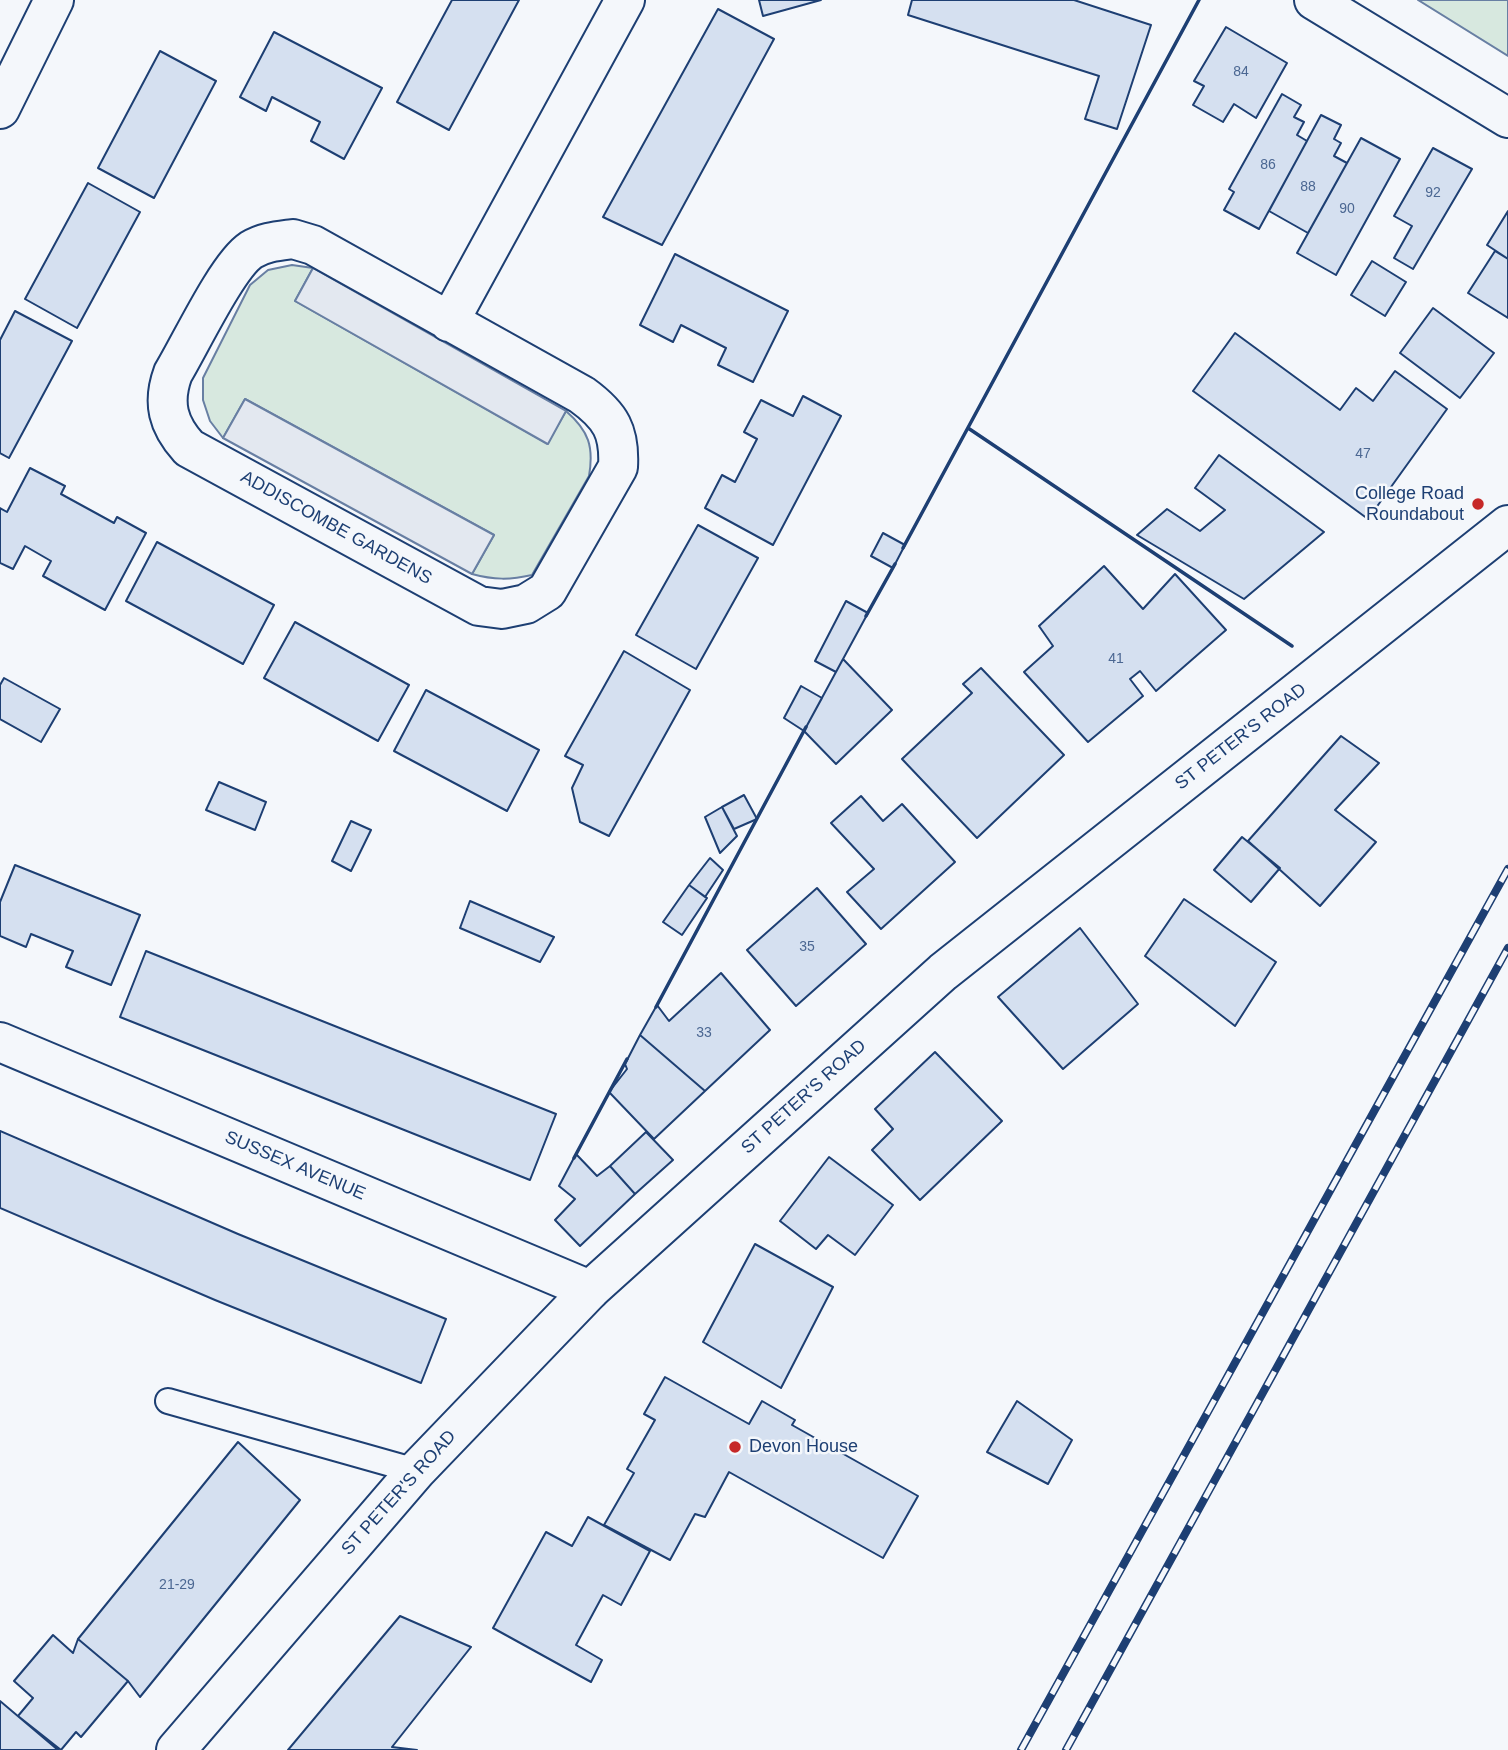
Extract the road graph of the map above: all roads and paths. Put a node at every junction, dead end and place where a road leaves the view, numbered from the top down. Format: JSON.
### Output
{"nodes":[{"id":1,"x":54,"y":0,"type":"edge"},
{"id":2,"x":625,"y":0,"type":"edge"},
{"id":3,"x":1314,"y":0,"type":"edge"},
{"id":4,"x":0,"y":109,"type":"edge"},
{"id":5,"x":1508,"y":117,"type":"edge"},
{"id":6,"x":449,"y":322,"type":"junction"},
{"id":7,"x":1508,"y":525,"type":"edge"},
{"id":8,"x":0,"y":1042,"type":"edge"},
{"id":9,"x":590,"y":1290,"type":"junction"},
{"id":10,"x":168,"y":1401,"type":"dead end"},
{"id":11,"x":416,"y":1471,"type":"junction"},
{"id":12,"x":176,"y":1750,"type":"edge"}],
"edges":[{"from":1,"to":4,"type":"street"},
{"from":2,"to":6,"type":"street"},
{"from":3,"to":5,"type":"street"},
{"from":6,"to":6,"type":"street","name":"ADDISCOMBE GARDENS"},
{"from":7,"to":9,"type":"street","name":"ST PETER'S ROAD"},
{"from":8,"to":9,"type":"street","name":"SUSSEX AVENUE"},
{"from":9,"to":11,"type":"street","name":"ST PETER'S ROAD"},
{"from":10,"to":11,"type":"lane"},
{"from":11,"to":12,"type":"street","name":"ST PETER'S ROAD"}]}
